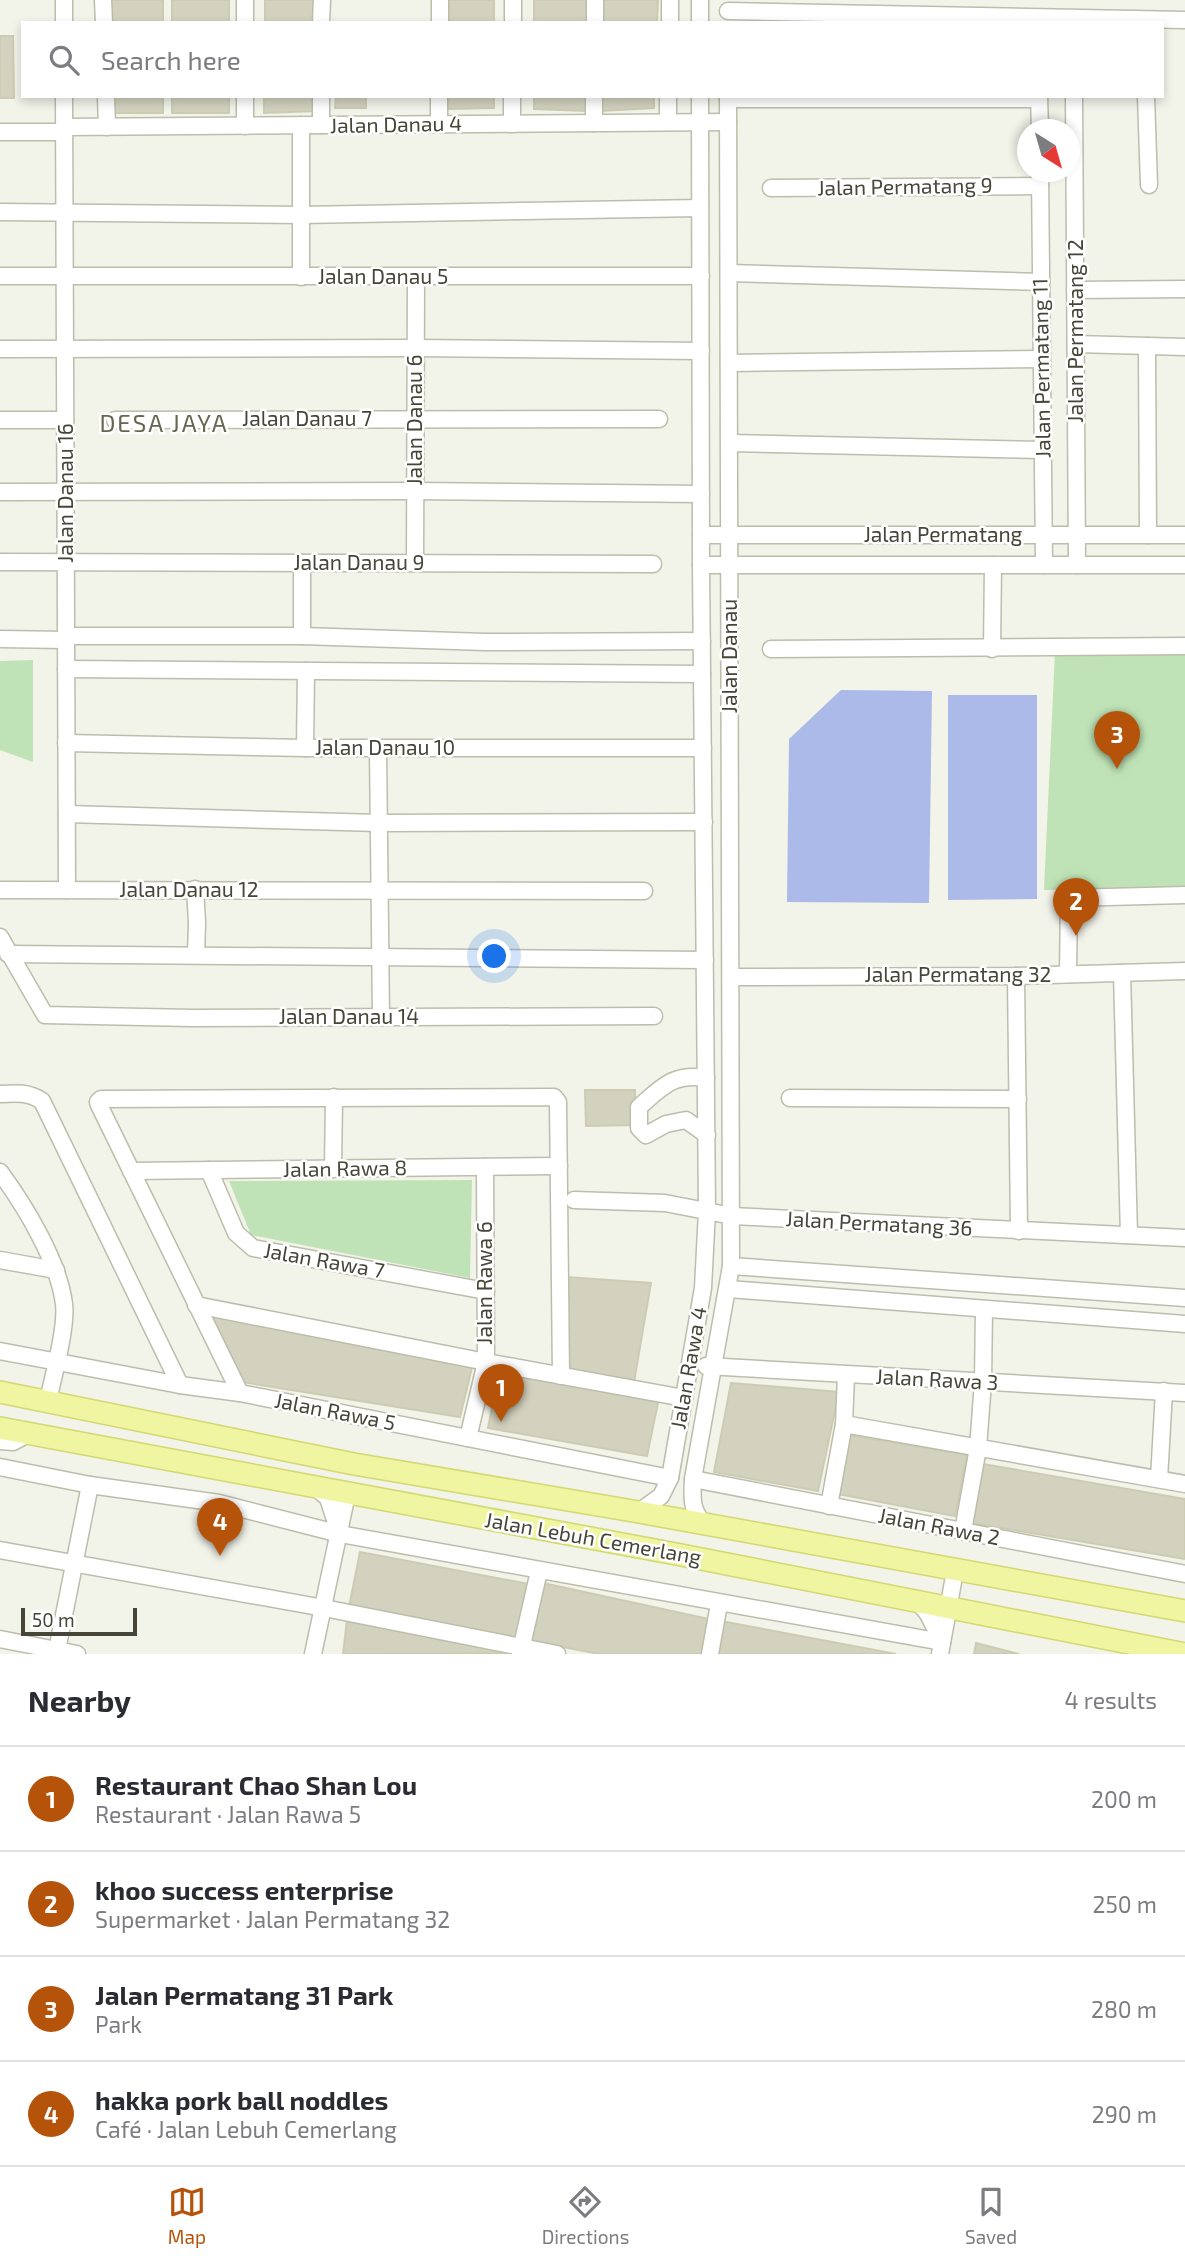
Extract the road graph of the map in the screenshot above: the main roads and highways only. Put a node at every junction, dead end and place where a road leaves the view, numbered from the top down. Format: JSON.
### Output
{"nodes":[{"id":1,"x":0,"y":1392,"type":"edge"},
{"id":2,"x":0,"y":1428,"type":"edge"},
{"id":3,"x":1185,"y":1611,"type":"edge"},
{"id":4,"x":1185,"y":1654,"type":"edge"}],
"edges":[{"from":1,"to":3,"type":"main road","name":"Jalan Lebuh Cemerlang"},
{"from":2,"to":4,"type":"main road","name":"Jalan Lebuh Cemerlang"}]}
